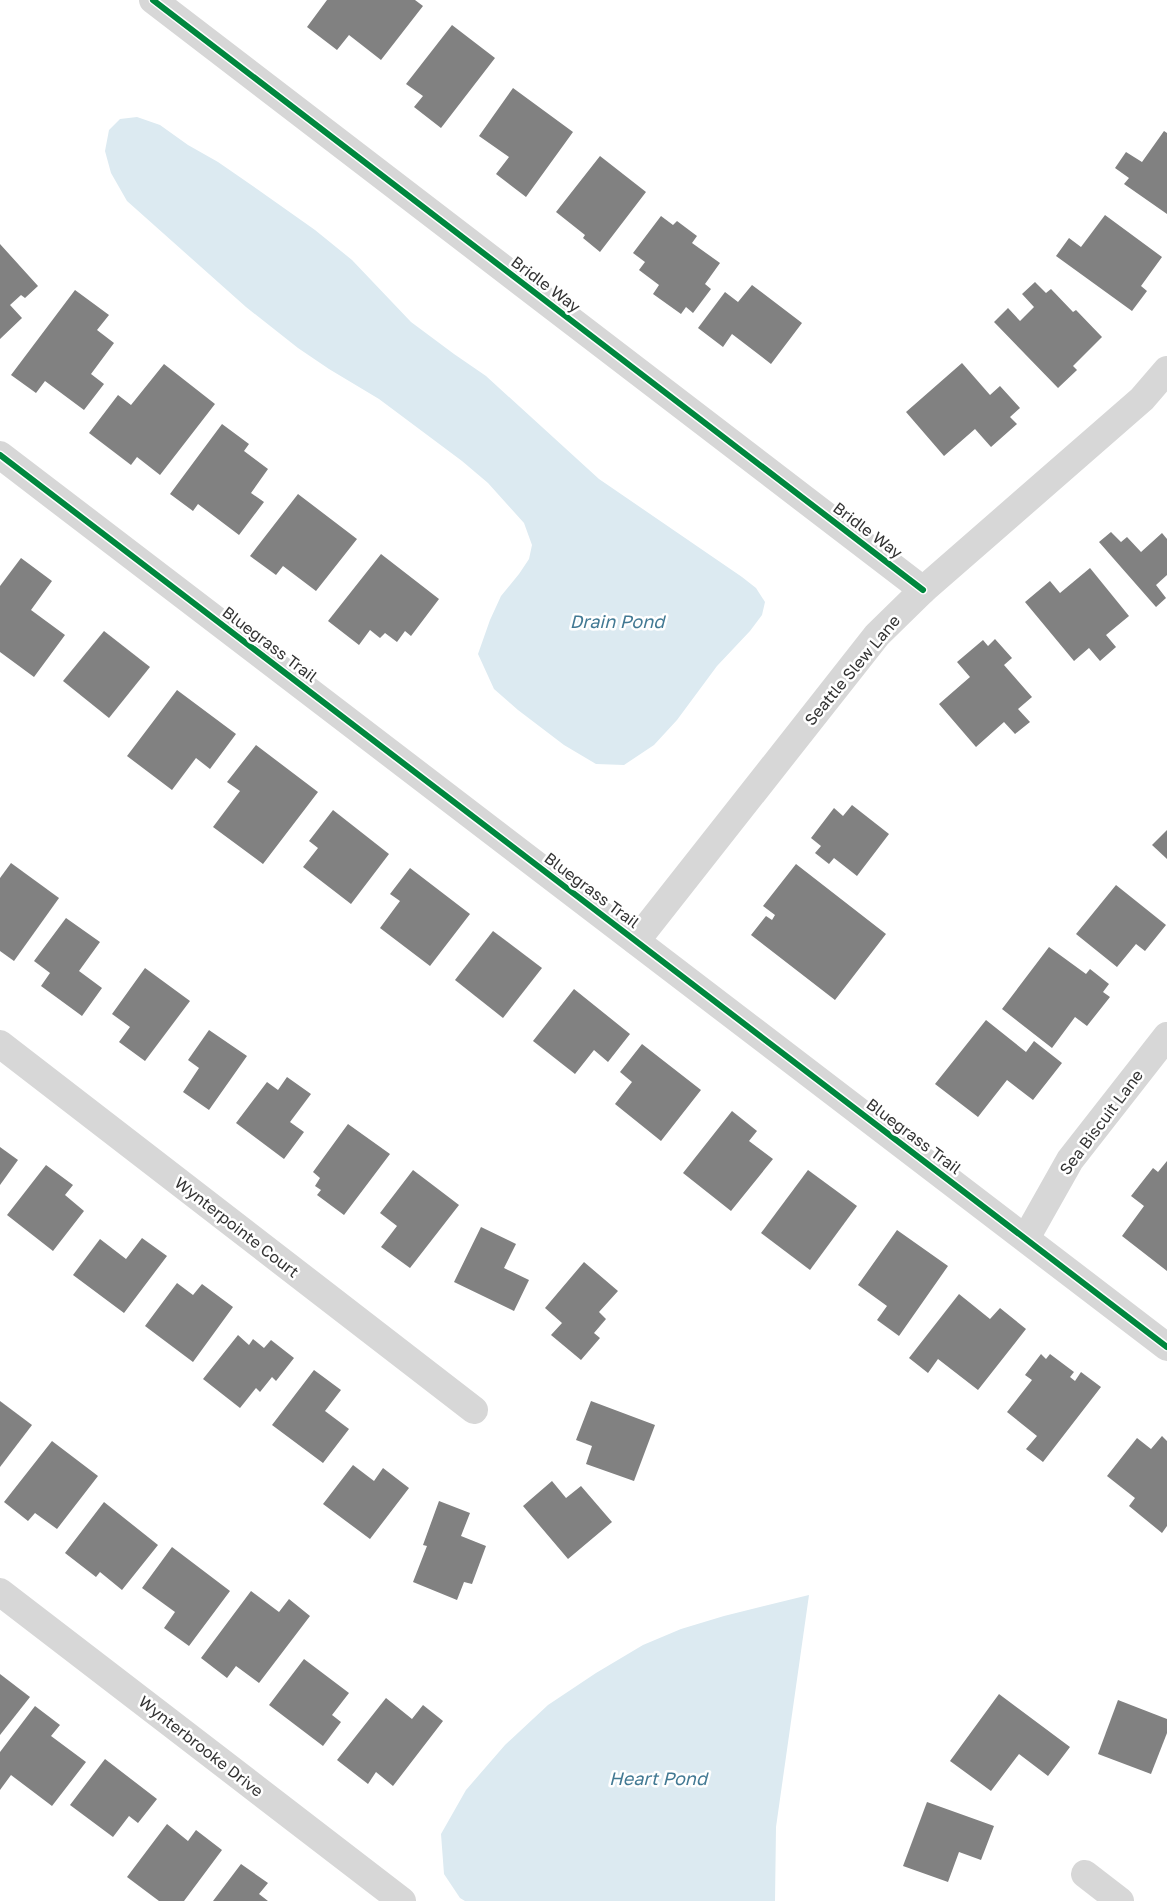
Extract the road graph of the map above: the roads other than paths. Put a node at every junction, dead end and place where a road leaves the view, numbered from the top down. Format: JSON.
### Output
{"nodes":[{"id":1,"x":152,"y":0,"type":"edge"},
{"id":2,"x":1167,"y":370,"type":"edge"},
{"id":3,"x":0,"y":455,"type":"edge"},
{"id":4,"x":923,"y":590,"type":"junction"},
{"id":5,"x":636,"y":941,"type":"junction"},
{"id":6,"x":1167,"y":1036,"type":"edge"},
{"id":7,"x":0,"y":1044,"type":"edge"},
{"id":8,"x":1026,"y":1238,"type":"junction"},
{"id":9,"x":1167,"y":1347,"type":"edge"},
{"id":10,"x":474,"y":1410,"type":"dead end"},
{"id":11,"x":0,"y":1592,"type":"edge"},
{"id":12,"x":1085,"y":1874,"type":"dead end"},
{"id":13,"x":402,"y":1901,"type":"edge"},
{"id":14,"x":1120,"y":1901,"type":"edge"}],
"edges":[{"from":1,"to":4,"type":"street","name":"Bridle Way"},
{"from":2,"to":4,"type":"street","name":"Seattle Slew Lane"},
{"from":3,"to":5,"type":"street","name":"Bluegrass Trail"},
{"from":4,"to":5,"type":"street","name":"Seattle Slew Lane"},
{"from":5,"to":8,"type":"street","name":"Bluegrass Trail"},
{"from":6,"to":8,"type":"street","name":"Sea Biscuit Lane"},
{"from":7,"to":10,"type":"street","name":"Wynterpointe Court"},
{"from":8,"to":9,"type":"street","name":"Bluegrass Trail"},
{"from":11,"to":13,"type":"street","name":"Wynterbrooke Drive"},
{"from":12,"to":14,"type":"street"}]}
